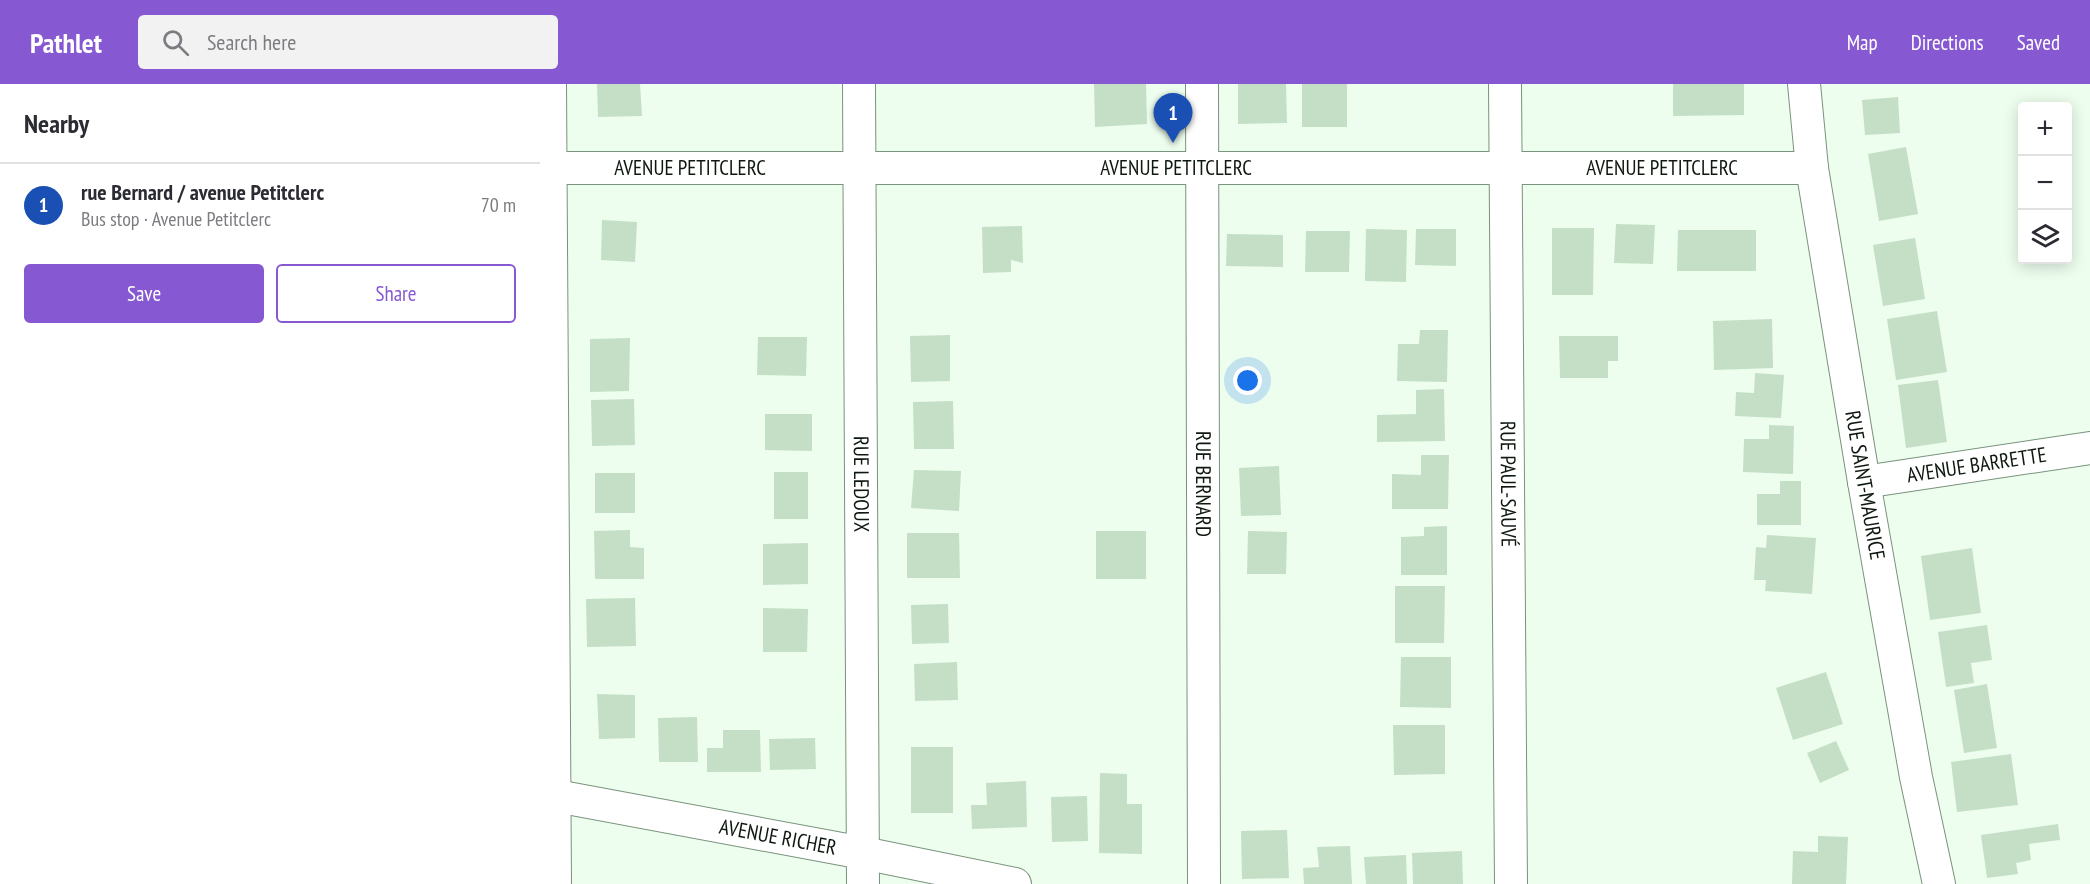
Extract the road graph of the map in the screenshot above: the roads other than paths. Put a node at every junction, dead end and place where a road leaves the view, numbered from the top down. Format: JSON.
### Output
{"nodes":[{"id":1,"x":550,"y":84,"type":"edge"},
{"id":2,"x":859,"y":84,"type":"edge"},
{"id":3,"x":1202,"y":84,"type":"edge"},
{"id":4,"x":1504,"y":84,"type":"edge"},
{"id":5,"x":1804,"y":84,"type":"edge"},
{"id":6,"x":545,"y":168,"type":"edge"},
{"id":7,"x":859,"y":168,"type":"junction"},
{"id":8,"x":1202,"y":168,"type":"junction"},
{"id":9,"x":1505,"y":168,"type":"junction"},
{"id":10,"x":1812,"y":168,"type":"junction"},
{"id":11,"x":2090,"y":448,"type":"edge"},
{"id":12,"x":1864,"y":482,"type":"junction"},
{"id":13,"x":547,"y":794,"type":"edge"},
{"id":14,"x":863,"y":853,"type":"junction"},
{"id":15,"x":555,"y":884,"type":"edge"},
{"id":16,"x":863,"y":884,"type":"edge"},
{"id":17,"x":1015,"y":884,"type":"edge"},
{"id":18,"x":1204,"y":884,"type":"edge"},
{"id":19,"x":1511,"y":884,"type":"edge"},
{"id":20,"x":1939,"y":884,"type":"edge"}],
"edges":[{"from":1,"to":6,"type":"street"},
{"from":2,"to":7,"type":"street","name":"RUE LEDOUX"},
{"from":3,"to":8,"type":"street","name":"RUE BERNARD"},
{"from":4,"to":9,"type":"street","name":"RUE PAUL-SAUVÉ"},
{"from":5,"to":10,"type":"street","name":"RUE SAINT-MAURICE"},
{"from":6,"to":7,"type":"street","name":"AVENUE PETITCLERC"},
{"from":6,"to":13,"type":"street"},
{"from":7,"to":8,"type":"street","name":"AVENUE PETITCLERC"},
{"from":7,"to":14,"type":"street","name":"RUE LEDOUX"},
{"from":8,"to":9,"type":"street","name":"AVENUE PETITCLERC"},
{"from":8,"to":18,"type":"street","name":"RUE BERNARD"},
{"from":9,"to":10,"type":"street","name":"AVENUE PETITCLERC"},
{"from":9,"to":19,"type":"street","name":"RUE PAUL-SAUVÉ"},
{"from":10,"to":12,"type":"street","name":"RUE SAINT-MAURICE"},
{"from":11,"to":12,"type":"street","name":"AVENUE BARRETTE"},
{"from":12,"to":20,"type":"street","name":"RUE SAINT-MAURICE"},
{"from":13,"to":14,"type":"street","name":"AVENUE RICHER"},
{"from":13,"to":15,"type":"street"},
{"from":14,"to":16,"type":"street","name":"RUE LEDOUX"},
{"from":14,"to":17,"type":"street","name":"AVENUE RICHER"}]}
